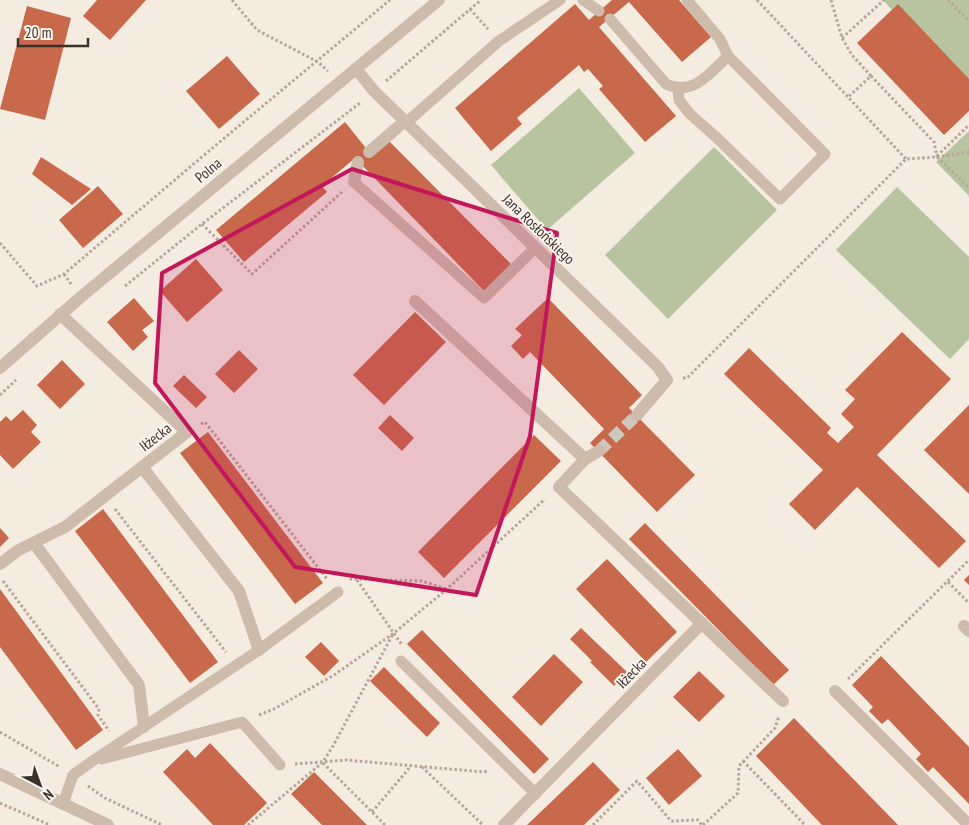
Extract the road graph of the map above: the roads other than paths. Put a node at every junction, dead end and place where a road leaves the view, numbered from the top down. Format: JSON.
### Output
{"nodes":[{"id":1,"x":439,"y":0,"type":"edge"},
{"id":2,"x":560,"y":0,"type":"edge"},
{"id":3,"x":583,"y":0,"type":"edge"},
{"id":4,"x":687,"y":0,"type":"edge"},
{"id":5,"x":599,"y":11,"type":"dead end"},
{"id":6,"x":610,"y":19,"type":"dead end"},
{"id":7,"x":728,"y":56,"type":"junction"},
{"id":8,"x":356,"y":69,"type":"junction"},
{"id":9,"x":678,"y":88,"type":"junction"},
{"id":10,"x":406,"y":121,"type":"junction"},
{"id":11,"x":369,"y":152,"type":"dead end"},
{"id":12,"x":358,"y":162,"type":"dead end"},
{"id":13,"x":354,"y":182,"type":"joint"},
{"id":14,"x":535,"y":248,"type":"junction"},
{"id":15,"x":416,"y":302,"type":"dead end"},
{"id":16,"x":60,"y":314,"type":"junction"},
{"id":17,"x":0,"y":368,"type":"edge"},
{"id":18,"x":637,"y":415,"type":"tunnel mouth"},
{"id":19,"x":598,"y":451,"type":"tunnel mouth"},
{"id":20,"x":585,"y":460,"type":"junction"},
{"id":21,"x":142,"y":467,"type":"junction"},
{"id":22,"x":34,"y":543,"type":"junction"},
{"id":23,"x":0,"y":564,"type":"edge"},
{"id":24,"x":338,"y":592,"type":"road end"},
{"id":25,"x":702,"y":623,"type":"junction"},
{"id":26,"x":259,"y":650,"type":"junction"},
{"id":27,"x":400,"y":661,"type":"dead end"},
{"id":28,"x":835,"y":691,"type":"road end"},
{"id":29,"x":783,"y":701,"type":"road end"},
{"id":30,"x":144,"y":727,"type":"junction"},
{"id":31,"x":91,"y":762,"type":"junction"},
{"id":32,"x":280,"y":765,"type":"road end"},
{"id":33,"x":0,"y":774,"type":"edge"},
{"id":34,"x":536,"y":794,"type":"junction"},
{"id":35,"x":63,"y":804,"type":"junction"},
{"id":36,"x":108,"y":825,"type":"edge"},
{"id":37,"x":504,"y":825,"type":"edge"},
{"id":38,"x":969,"y":825,"type":"edge"}],
"edges":[{"from":1,"to":8,"type":"street","name":"Polna"},
{"from":2,"to":10,"type":"lane"},
{"from":3,"to":5,"type":"lane"},
{"from":4,"to":7,"type":"lane"},
{"from":6,"to":9,"type":"lane"},
{"from":7,"to":9,"type":"lane"},
{"from":7,"to":9,"type":"lane"},
{"from":8,"to":10,"type":"street","name":"Jana Rosłońskiego"},
{"from":8,"to":16,"type":"street","name":"Polna"},
{"from":10,"to":11,"type":"street"},
{"from":10,"to":14,"type":"street","name":"Jana Rosłońskiego"},
{"from":12,"to":13,"type":"street"},
{"from":13,"to":14,"type":"lane"},
{"from":14,"to":18,"type":"street","name":"Jana Rosłońskiego"},
{"from":15,"to":20,"type":"street"},
{"from":16,"to":17,"type":"street","name":"Polna"},
{"from":16,"to":21,"type":"street","name":"Iłżecka"},
{"from":19,"to":20,"type":"street"},
{"from":20,"to":25,"type":"street"},
{"from":21,"to":22,"type":"street","name":"Iłżecka"},
{"from":21,"to":26,"type":"street"},
{"from":22,"to":23,"type":"street","name":"Iłżecka"},
{"from":22,"to":30,"type":"street"},
{"from":24,"to":26,"type":"lane"},
{"from":25,"to":29,"type":"street"},
{"from":25,"to":34,"type":"street","name":"Iłżecka"},
{"from":26,"to":30,"type":"lane"},
{"from":27,"to":34,"type":"lane"},
{"from":28,"to":38,"type":"street"},
{"from":30,"to":31,"type":"lane"},
{"from":31,"to":32,"type":"lane"},
{"from":31,"to":35,"type":"lane"},
{"from":33,"to":35,"type":"street"},
{"from":34,"to":37,"type":"street","name":"Iłżecka"},
{"from":35,"to":36,"type":"street"}]}
